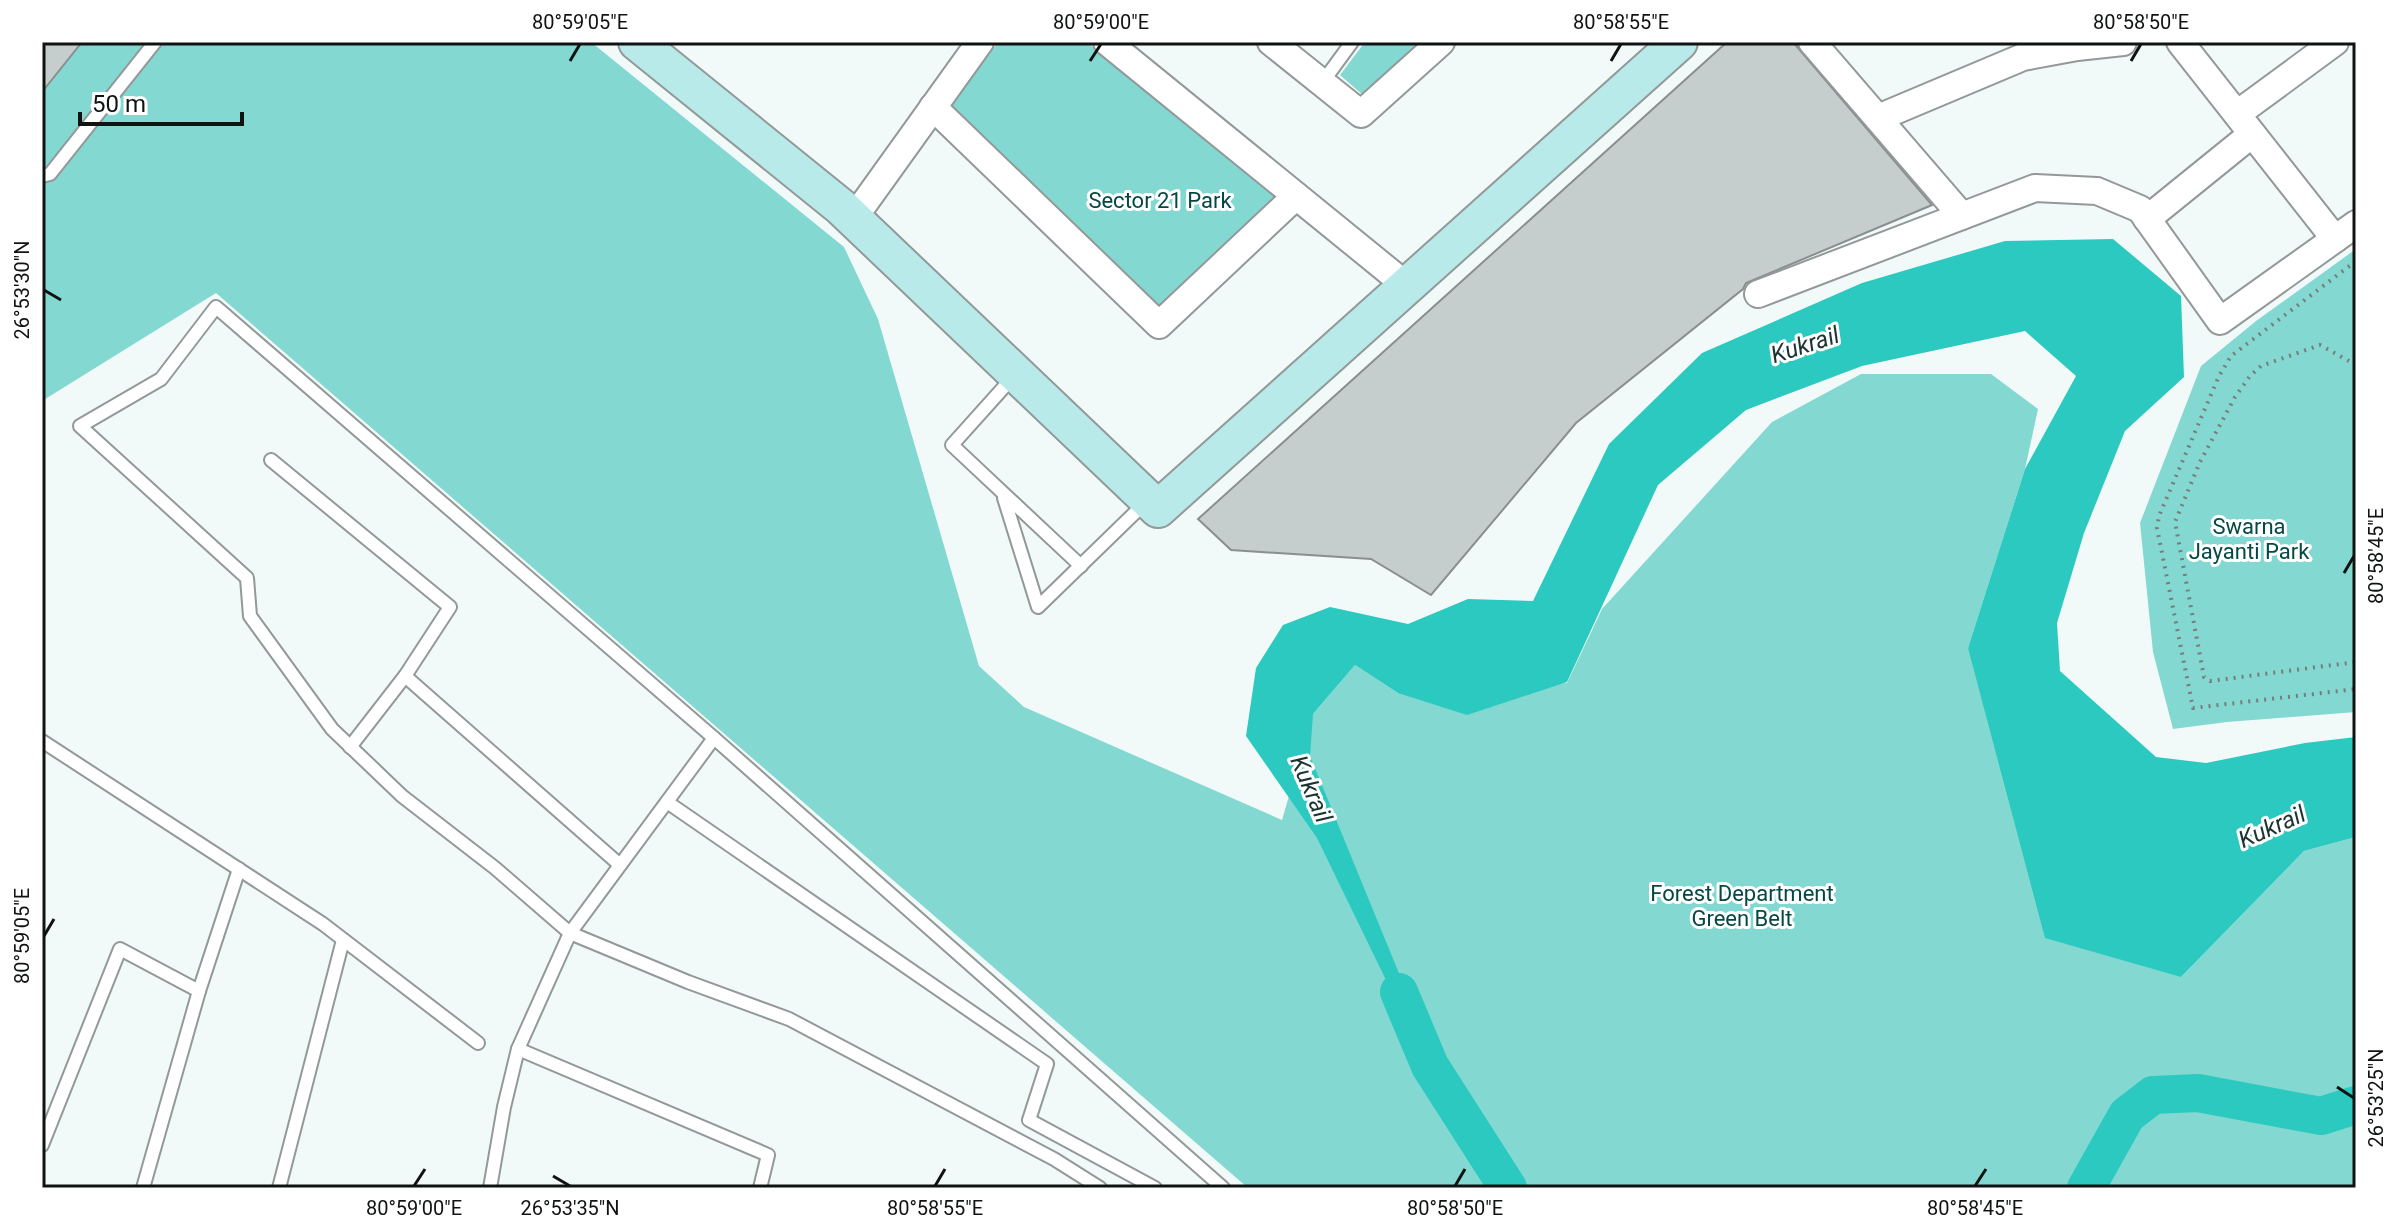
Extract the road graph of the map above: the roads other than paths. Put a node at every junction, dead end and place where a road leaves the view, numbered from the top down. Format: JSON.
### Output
{"nodes":[{"id":1,"x":155,"y":42,"type":"edge"},
{"id":2,"x":637,"y":42,"type":"edge"},
{"id":3,"x":980,"y":42,"type":"edge"},
{"id":4,"x":1107,"y":42,"type":"edge"},
{"id":5,"x":1271,"y":42,"type":"edge"},
{"id":6,"x":1352,"y":42,"type":"edge"},
{"id":7,"x":1441,"y":42,"type":"edge"},
{"id":8,"x":1679,"y":42,"type":"edge"},
{"id":9,"x":1812,"y":42,"type":"edge"},
{"id":10,"x":2123,"y":42,"type":"edge"},
{"id":11,"x":2180,"y":42,"type":"edge"},
{"id":12,"x":2335,"y":42,"type":"edge"},
{"id":13,"x":2031,"y":48,"type":"edge"},
{"id":14,"x":1322,"y":83,"type":"junction"},
{"id":15,"x":933,"y":107,"type":"junction"},
{"id":16,"x":1878,"y":118,"type":"junction"},
{"id":17,"x":2244,"y":124,"type":"junction"},
{"id":18,"x":42,"y":176,"type":"edge"},
{"id":19,"x":1296,"y":196,"type":"junction"},
{"id":20,"x":1962,"y":216,"type":"junction"},
{"id":21,"x":853,"y":219,"type":"junction"},
{"id":22,"x":2147,"y":219,"type":"junction"},
{"id":23,"x":2345,"y":232,"type":"edge"},
{"id":24,"x":1407,"y":286,"type":"junction"},
{"id":25,"x":1758,"y":294,"type":"dead end"},
{"id":26,"x":1016,"y":373,"type":"junction"},
{"id":27,"x":271,"y":460,"type":"dead end"},
{"id":28,"x":1003,"y":495,"type":"junction"},
{"id":29,"x":1149,"y":500,"type":"junction"},
{"id":30,"x":1081,"y":566,"type":"junction"},
{"id":31,"x":405,"y":676,"type":"junction"},
{"id":32,"x":714,"y":738,"type":"junction"},
{"id":33,"x":42,"y":741,"type":"edge"},
{"id":34,"x":350,"y":747,"type":"junction"},
{"id":35,"x":667,"y":802,"type":"junction"},
{"id":36,"x":620,"y":865,"type":"junction"},
{"id":37,"x":239,"y":869,"type":"junction"},
{"id":38,"x":570,"y":933,"type":"junction"},
{"id":39,"x":343,"y":940,"type":"junction"},
{"id":40,"x":199,"y":991,"type":"junction"},
{"id":41,"x":478,"y":1043,"type":"dead end"},
{"id":42,"x":518,"y":1049,"type":"junction"},
{"id":43,"x":42,"y":1145,"type":"edge"},
{"id":44,"x":143,"y":1188,"type":"edge"},
{"id":45,"x":279,"y":1188,"type":"edge"},
{"id":46,"x":490,"y":1188,"type":"edge"},
{"id":47,"x":760,"y":1188,"type":"edge"},
{"id":48,"x":1100,"y":1188,"type":"edge"},
{"id":49,"x":1155,"y":1188,"type":"edge"},
{"id":50,"x":1223,"y":1188,"type":"edge"}],
"edges":[{"from":1,"to":18,"type":"lane"},
{"from":2,"to":21,"type":"street"},
{"from":3,"to":15,"type":"street"},
{"from":4,"to":19,"type":"street"},
{"from":5,"to":14,"type":"street"},
{"from":6,"to":14,"type":"lane"},
{"from":7,"to":14,"type":"street"},
{"from":8,"to":24,"type":"street"},
{"from":9,"to":16,"type":"street"},
{"from":10,"to":13,"type":"street"},
{"from":11,"to":17,"type":"street"},
{"from":12,"to":17,"type":"street"},
{"from":13,"to":16,"type":"street"},
{"from":15,"to":19,"type":"street"},
{"from":15,"to":21,"type":"street"},
{"from":16,"to":20,"type":"street"},
{"from":17,"to":22,"type":"street"},
{"from":17,"to":23,"type":"street"},
{"from":19,"to":24,"type":"street"},
{"from":20,"to":22,"type":"street"},
{"from":20,"to":25,"type":"street"},
{"from":21,"to":26,"type":"street"},
{"from":22,"to":23,"type":"street"},
{"from":24,"to":29,"type":"street"},
{"from":26,"to":28,"type":"lane"},
{"from":26,"to":29,"type":"street"},
{"from":27,"to":31,"type":"lane"},
{"from":28,"to":30,"type":"lane"},
{"from":28,"to":30,"type":"lane"},
{"from":29,"to":30,"type":"lane"},
{"from":31,"to":34,"type":"lane"},
{"from":31,"to":36,"type":"lane"},
{"from":32,"to":34,"type":"lane"},
{"from":32,"to":35,"type":"lane"},
{"from":32,"to":50,"type":"lane"},
{"from":33,"to":37,"type":"lane"},
{"from":34,"to":38,"type":"lane"},
{"from":35,"to":36,"type":"lane"},
{"from":35,"to":49,"type":"lane"},
{"from":36,"to":38,"type":"lane"},
{"from":37,"to":39,"type":"lane"},
{"from":37,"to":40,"type":"lane"},
{"from":38,"to":42,"type":"lane"},
{"from":38,"to":48,"type":"lane"},
{"from":39,"to":41,"type":"lane"},
{"from":39,"to":45,"type":"lane"},
{"from":40,"to":43,"type":"lane"},
{"from":40,"to":44,"type":"lane"},
{"from":42,"to":46,"type":"lane"},
{"from":42,"to":47,"type":"lane"}]}
